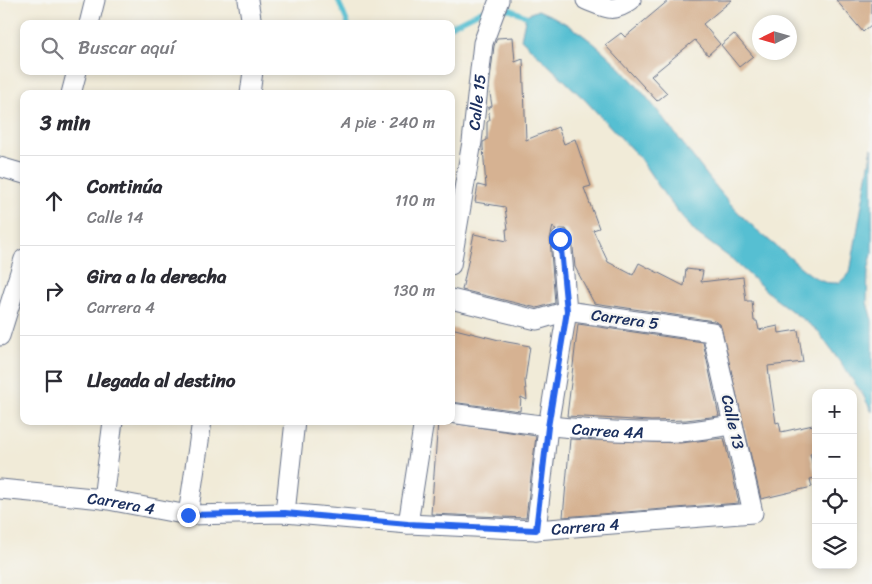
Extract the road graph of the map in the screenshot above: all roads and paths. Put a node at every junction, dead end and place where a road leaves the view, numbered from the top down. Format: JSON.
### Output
{"nodes":[{"id":1,"x":95,"y":0,"type":"edge"},
{"id":2,"x":248,"y":0,"type":"edge"},
{"id":3,"x":499,"y":0,"type":"edge"},
{"id":4,"x":586,"y":0,"type":"edge"},
{"id":5,"x":626,"y":4,"type":"edge"},
{"id":6,"x":90,"y":20,"type":"edge"},
{"id":7,"x":251,"y":20,"type":"edge"},
{"id":8,"x":76,"y":75,"type":"edge"},
{"id":9,"x":252,"y":75,"type":"edge"},
{"id":10,"x":72,"y":90,"type":"edge"},
{"id":11,"x":251,"y":90,"type":"edge"},
{"id":12,"x":0,"y":167,"type":"edge"},
{"id":13,"x":20,"y":173,"type":"edge"},
{"id":14,"x":560,"y":239,"type":"dead end"},
{"id":15,"x":455,"y":242,"type":"edge"},
{"id":16,"x":20,"y":272,"type":"edge"},
{"id":17,"x":455,"y":300,"type":"edge"},
{"id":18,"x":567,"y":311,"type":"junction"},
{"id":19,"x":712,"y":332,"type":"joint"},
{"id":20,"x":0,"y":336,"type":"edge"},
{"id":21,"x":455,"y":415,"type":"edge"},
{"id":22,"x":112,"y":425,"type":"edge"},
{"id":23,"x":201,"y":425,"type":"edge"},
{"id":24,"x":295,"y":425,"type":"edge"},
{"id":25,"x":423,"y":425,"type":"edge"},
{"id":26,"x":733,"y":425,"type":"junction"},
{"id":27,"x":548,"y":427,"type":"junction"},
{"id":28,"x":0,"y":489,"type":"edge"},
{"id":29,"x":103,"y":499,"type":"junction"},
{"id":30,"x":285,"y":513,"type":"junction"},
{"id":31,"x":753,"y":513,"type":"joint"},
{"id":32,"x":188,"y":515,"type":"junction"},
{"id":33,"x":408,"y":524,"type":"junction"},
{"id":34,"x":536,"y":530,"type":"junction"}],
"edges":[{"from":1,"to":6,"type":"street"},
{"from":2,"to":7,"type":"street"},
{"from":3,"to":15,"type":"street","name":"Calle 15"},
{"from":4,"to":5,"type":"street"},
{"from":8,"to":10,"type":"street"},
{"from":9,"to":11,"type":"street"},
{"from":12,"to":13,"type":"street"},
{"from":14,"to":18,"type":"street"},
{"from":16,"to":20,"type":"street"},
{"from":17,"to":18,"type":"street","name":"Carrera 5"},
{"from":18,"to":19,"type":"street","name":"Carrera 5"},
{"from":18,"to":27,"type":"street"},
{"from":19,"to":26,"type":"street","name":"Calle 13"},
{"from":21,"to":27,"type":"street","name":"Carrea 4A"},
{"from":22,"to":29,"type":"street"},
{"from":23,"to":32,"type":"street"},
{"from":24,"to":30,"type":"street"},
{"from":25,"to":33,"type":"street"},
{"from":26,"to":27,"type":"street","name":"Carrea 4A"},
{"from":26,"to":31,"type":"street","name":"Calle 13"},
{"from":27,"to":34,"type":"street"},
{"from":28,"to":29,"type":"street","name":"Carrera 4"},
{"from":29,"to":32,"type":"street","name":"Carrera 4"},
{"from":30,"to":32,"type":"street","name":"Carrera 4"},
{"from":30,"to":33,"type":"street","name":"Carrera 4"},
{"from":31,"to":34,"type":"street","name":"Carrera 4"},
{"from":33,"to":34,"type":"street","name":"Carrera 4"}]}
